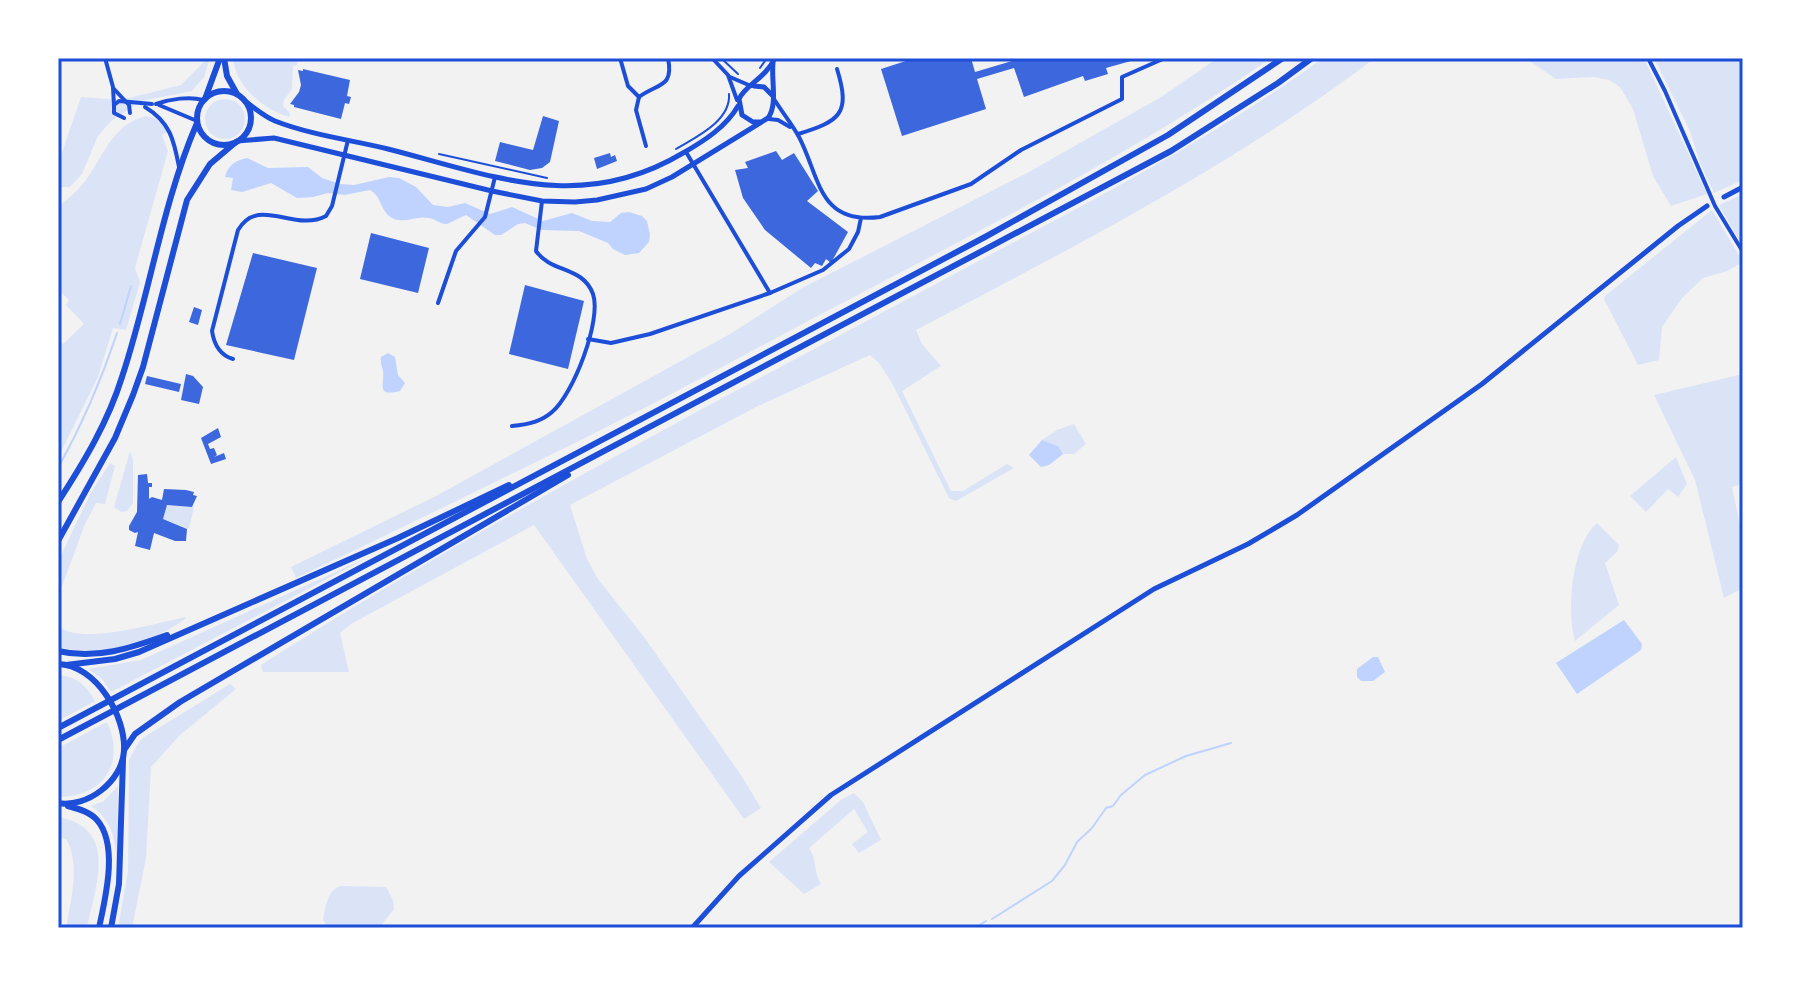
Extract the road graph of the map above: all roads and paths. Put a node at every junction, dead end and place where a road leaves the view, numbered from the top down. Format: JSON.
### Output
{"nodes":[{"id":1,"x":105,"y":58,"type":"edge"},
{"id":2,"x":222,"y":58,"type":"edge"},
{"id":3,"x":620,"y":58,"type":"edge"},
{"id":4,"x":668,"y":58,"type":"edge"},
{"id":5,"x":712,"y":58,"type":"edge"},
{"id":6,"x":721,"y":58,"type":"edge"},
{"id":7,"x":1165,"y":58,"type":"edge"},
{"id":8,"x":1283,"y":58,"type":"edge"},
{"id":9,"x":1312,"y":58,"type":"edge"},
{"id":10,"x":1648,"y":58,"type":"edge"},
{"id":11,"x":772,"y":60,"type":"edge"},
{"id":12,"x":837,"y":69,"type":"dead end"},
{"id":13,"x":757,"y":71,"type":"dead end"},
{"id":14,"x":728,"y":75,"type":"junction"},
{"id":15,"x":742,"y":76,"type":"dead end"},
{"id":16,"x":752,"y":86,"type":"junction"},
{"id":17,"x":113,"y":87,"type":"junction"},
{"id":18,"x":728,"y":90,"type":"dead end"},
{"id":19,"x":237,"y":94,"type":"junction"},
{"id":20,"x":639,"y":97,"type":"junction"},
{"id":21,"x":773,"y":98,"type":"junction"},
{"id":22,"x":204,"y":100,"type":"junction"},
{"id":23,"x":125,"y":101,"type":"junction"},
{"id":24,"x":245,"y":101,"type":"junction"},
{"id":25,"x":152,"y":104,"type":"dead end"},
{"id":26,"x":738,"y":104,"type":"junction"},
{"id":27,"x":145,"y":107,"type":"dead end"},
{"id":28,"x":114,"y":108,"type":"junction"},
{"id":29,"x":130,"y":113,"type":"dead end"},
{"id":30,"x":124,"y":118,"type":"dead end"},
{"id":31,"x":764,"y":120,"type":"junction"},
{"id":32,"x":197,"y":122,"type":"junction"},
{"id":33,"x":792,"y":128,"type":"junction"},
{"id":34,"x":798,"y":134,"type":"junction"},
{"id":35,"x":348,"y":140,"type":"junction"},
{"id":36,"x":237,"y":142,"type":"junction"},
{"id":37,"x":646,"y":146,"type":"dead end"},
{"id":38,"x":686,"y":152,"type":"junction"},
{"id":39,"x":670,"y":153,"type":"dead end"},
{"id":40,"x":439,"y":154,"type":"dead end"},
{"id":41,"x":344,"y":155,"type":"junction"},
{"id":42,"x":695,"y":164,"type":"junction"},
{"id":43,"x":180,"y":174,"type":"junction"},
{"id":44,"x":495,"y":176,"type":"junction"},
{"id":45,"x":553,"y":179,"type":"dead end"},
{"id":46,"x":1743,"y":187,"type":"edge"},
{"id":47,"x":492,"y":191,"type":"junction"},
{"id":48,"x":1724,"y":197,"type":"dead end"},
{"id":49,"x":542,"y":201,"type":"junction"},
{"id":50,"x":1707,"y":206,"type":"dead end"},
{"id":51,"x":861,"y":218,"type":"junction"},
{"id":52,"x":1743,"y":252,"type":"edge"},
{"id":53,"x":770,"y":293,"type":"junction"},
{"id":54,"x":438,"y":303,"type":"dead end"},
{"id":55,"x":588,"y":339,"type":"junction"},
{"id":56,"x":233,"y":359,"type":"dead end"},
{"id":57,"x":678,"y":412,"type":"junction"},
{"id":58,"x":512,"y":426,"type":"dead end"},
{"id":59,"x":594,"y":444,"type":"junction"},
{"id":60,"x":58,"y":502,"type":"edge"},
{"id":61,"x":58,"y":541,"type":"edge"},
{"id":62,"x":192,"y":627,"type":"junction"},
{"id":63,"x":58,"y":651,"type":"edge"},
{"id":64,"x":61,"y":664,"type":"edge"},
{"id":65,"x":58,"y":728,"type":"edge"},
{"id":66,"x":58,"y":740,"type":"edge"},
{"id":67,"x":124,"y":753,"type":"junction"},
{"id":68,"x":62,"y":804,"type":"edge"},
{"id":69,"x":99,"y":928,"type":"edge"},
{"id":70,"x":111,"y":928,"type":"edge"},
{"id":71,"x":692,"y":928,"type":"edge"}],
"edges":[{"from":1,"to":17,"type":"street"},
{"from":2,"to":19,"type":"highway"},
{"from":2,"to":22,"type":"highway"},
{"from":3,"to":20,"type":"street"},
{"from":4,"to":20,"type":"street"},
{"from":5,"to":14,"type":"street"},
{"from":6,"to":15,"type":"path"},
{"from":7,"to":51,"type":"street"},
{"from":8,"to":59,"type":"highway"},
{"from":9,"to":57,"type":"highway"},
{"from":10,"to":52,"type":"street"},
{"from":11,"to":13,"type":"path"},
{"from":11,"to":16,"type":"street"},
{"from":11,"to":21,"type":"street"},
{"from":12,"to":34,"type":"street"},
{"from":14,"to":16,"type":"street"},
{"from":14,"to":26,"type":"street"},
{"from":16,"to":21,"type":"street"},
{"from":16,"to":26,"type":"street"},
{"from":17,"to":23,"type":"street"},
{"from":17,"to":28,"type":"street"},
{"from":18,"to":39,"type":"path"},
{"from":19,"to":22,"type":"highway"},
{"from":19,"to":24,"type":"highway"},
{"from":20,"to":37,"type":"street"},
{"from":21,"to":31,"type":"street"},
{"from":21,"to":33,"type":"street"},
{"from":22,"to":32,"type":"highway"},
{"from":22,"to":32,"type":"street"},
{"from":23,"to":25,"type":"street"},
{"from":23,"to":28,"type":"street"},
{"from":23,"to":29,"type":"street"},
{"from":24,"to":35,"type":"street"},
{"from":24,"to":36,"type":"highway"},
{"from":26,"to":31,"type":"street"},
{"from":26,"to":38,"type":"street"},
{"from":27,"to":43,"type":"street"},
{"from":28,"to":30,"type":"street"},
{"from":31,"to":33,"type":"street"},
{"from":31,"to":42,"type":"street"},
{"from":32,"to":36,"type":"highway"},
{"from":32,"to":43,"type":"highway"},
{"from":33,"to":34,"type":"street"},
{"from":34,"to":51,"type":"street"},
{"from":35,"to":41,"type":"street"},
{"from":35,"to":44,"type":"street"},
{"from":36,"to":41,"type":"street"},
{"from":36,"to":61,"type":"highway"},
{"from":38,"to":42,"type":"street"},
{"from":38,"to":44,"type":"street"},
{"from":40,"to":45,"type":"path"},
{"from":41,"to":47,"type":"street"},
{"from":41,"to":56,"type":"street"},
{"from":42,"to":49,"type":"street"},
{"from":42,"to":53,"type":"street"},
{"from":43,"to":60,"type":"highway"},
{"from":44,"to":47,"type":"street"},
{"from":46,"to":48,"type":"street"},
{"from":47,"to":49,"type":"street"},
{"from":47,"to":54,"type":"street"},
{"from":49,"to":55,"type":"street"},
{"from":50,"to":71,"type":"street"},
{"from":51,"to":53,"type":"street"},
{"from":53,"to":55,"type":"street"},
{"from":55,"to":58,"type":"street"},
{"from":57,"to":66,"type":"highway"},
{"from":57,"to":67,"type":"highway"},
{"from":59,"to":62,"type":"highway"},
{"from":59,"to":65,"type":"highway"},
{"from":62,"to":63,"type":"highway"},
{"from":62,"to":64,"type":"highway"},
{"from":64,"to":67,"type":"highway"},
{"from":67,"to":68,"type":"highway"},
{"from":67,"to":70,"type":"highway"},
{"from":68,"to":69,"type":"highway"}]}
